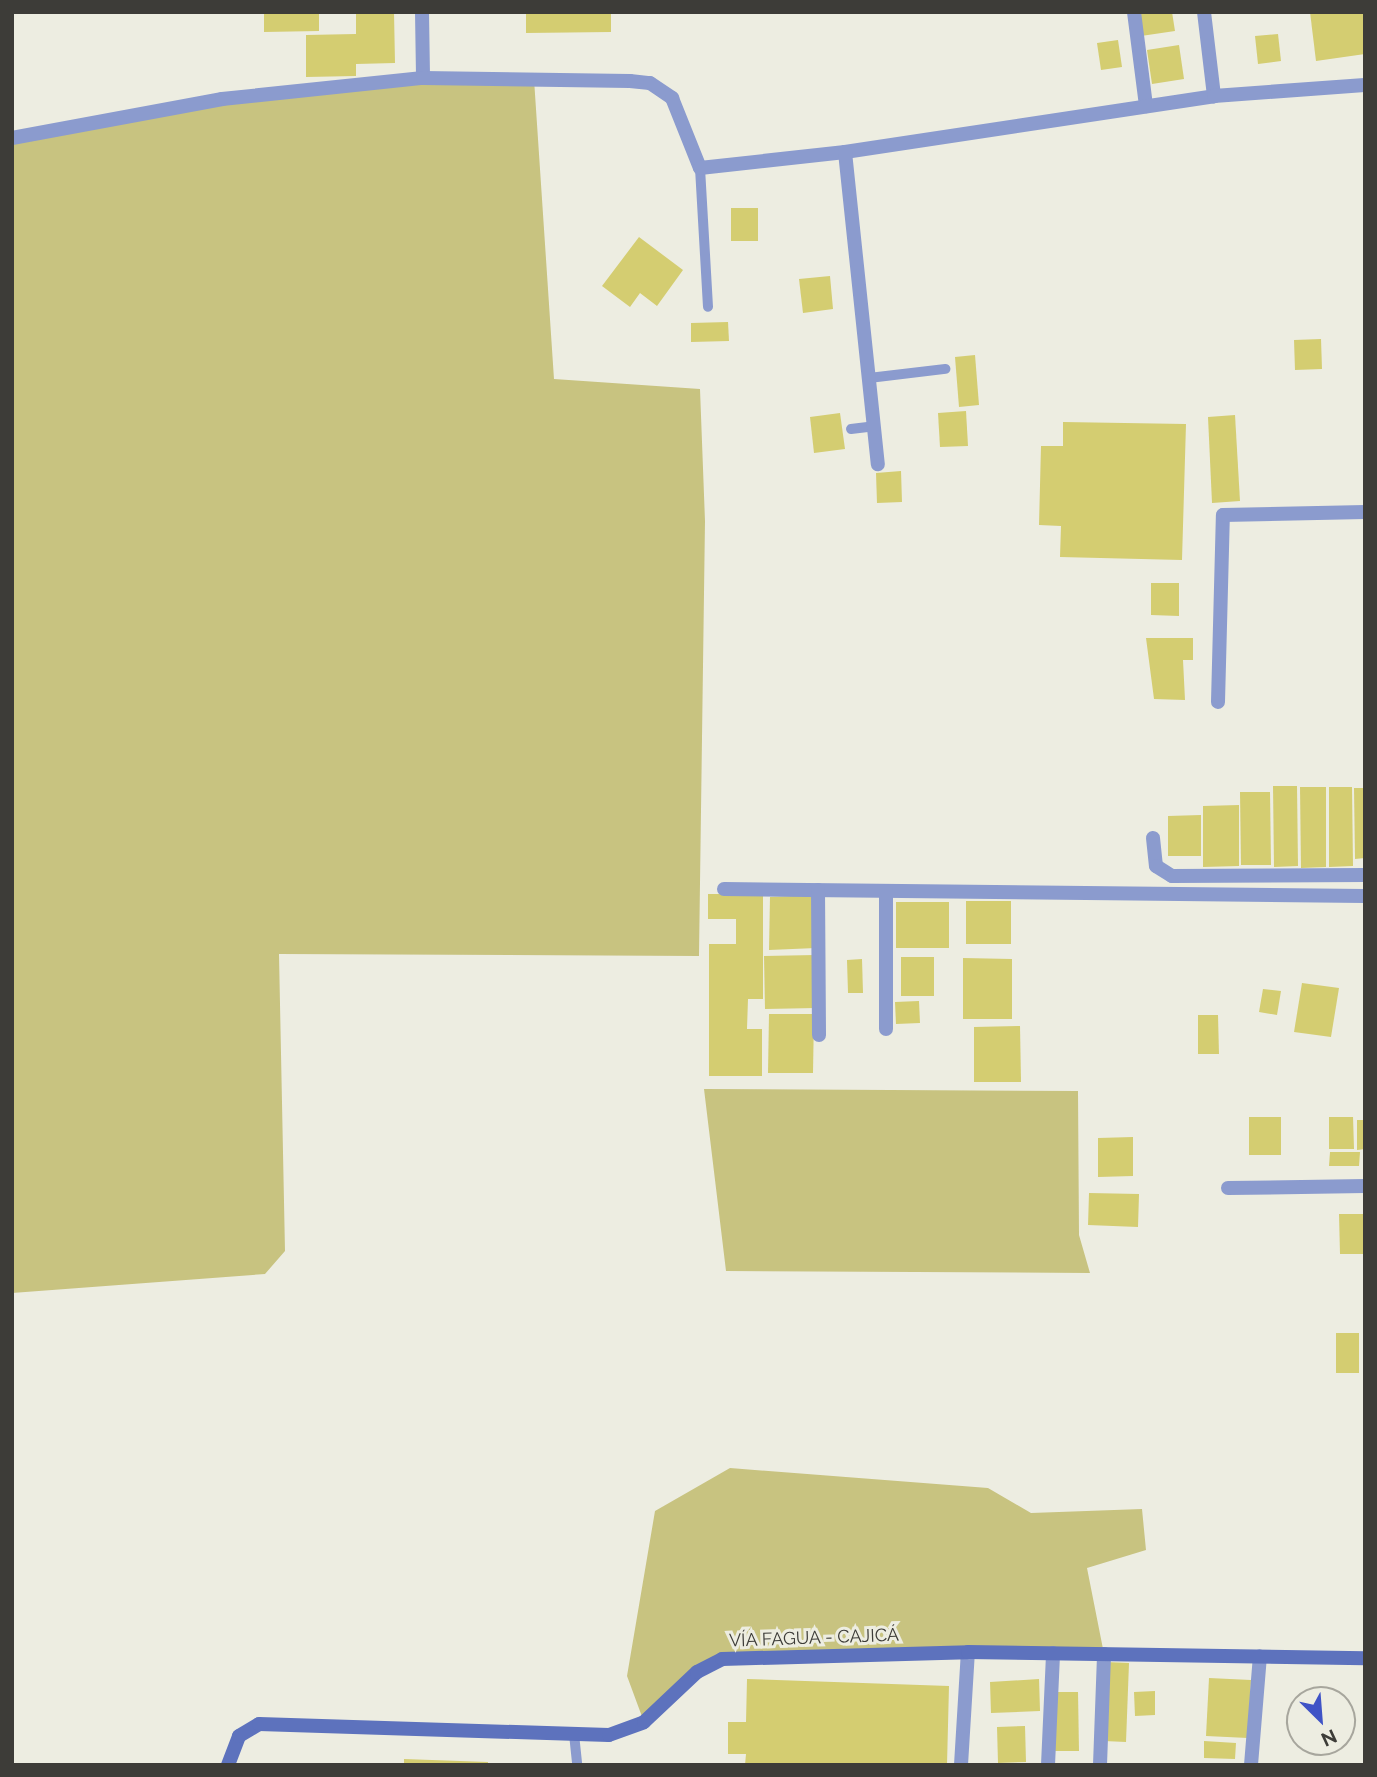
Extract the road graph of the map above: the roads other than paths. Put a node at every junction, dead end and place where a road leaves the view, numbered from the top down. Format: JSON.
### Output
{"nodes":[{"id":1,"x":422,"y":12,"type":"edge"},
{"id":2,"x":1134,"y":12,"type":"edge"},
{"id":3,"x":1204,"y":12,"type":"edge"},
{"id":4,"x":423,"y":78,"type":"junction"},
{"id":5,"x":1365,"y":85,"type":"edge"},
{"id":6,"x":1214,"y":96,"type":"junction"},
{"id":7,"x":1146,"y":106,"type":"junction"},
{"id":8,"x":12,"y":138,"type":"edge"},
{"id":9,"x":845,"y":152,"type":"junction"},
{"id":10,"x":700,"y":168,"type":"junction"},
{"id":11,"x":708,"y":307,"type":"dead end"},
{"id":12,"x":945,"y":369,"type":"dead end"},
{"id":13,"x":869,"y":378,"type":"junction"},
{"id":14,"x":874,"y":426,"type":"junction"},
{"id":15,"x":851,"y":429,"type":"dead end"},
{"id":16,"x":878,"y":464,"type":"dead end"},
{"id":17,"x":1365,"y":512,"type":"edge"},
{"id":18,"x":1218,"y":702,"type":"dead end"},
{"id":19,"x":1153,"y":838,"type":"dead end"},
{"id":20,"x":1365,"y":875,"type":"edge"},
{"id":21,"x":724,"y":889,"type":"dead end"},
{"id":22,"x":818,"y":890,"type":"junction"},
{"id":23,"x":886,"y":891,"type":"junction"},
{"id":24,"x":1365,"y":896,"type":"edge"},
{"id":25,"x":886,"y":1029,"type":"dead end"},
{"id":26,"x":819,"y":1035,"type":"dead end"},
{"id":27,"x":1365,"y":1186,"type":"edge"},
{"id":28,"x":1227,"y":1188,"type":"dead end"},
{"id":29,"x":968,"y":1652,"type":"junction"},
{"id":30,"x":1053,"y":1653,"type":"junction"},
{"id":31,"x":1104,"y":1654,"type":"junction"},
{"id":32,"x":1260,"y":1656,"type":"junction"},
{"id":33,"x":1365,"y":1658,"type":"edge"},
{"id":34,"x":574,"y":1734,"type":"junction"},
{"id":35,"x":228,"y":1765,"type":"edge"},
{"id":36,"x":577,"y":1765,"type":"edge"},
{"id":37,"x":961,"y":1765,"type":"edge"},
{"id":38,"x":1048,"y":1765,"type":"edge"},
{"id":39,"x":1100,"y":1765,"type":"edge"},
{"id":40,"x":1251,"y":1765,"type":"edge"}],
"edges":[{"from":1,"to":4,"type":"street"},
{"from":2,"to":7,"type":"street"},
{"from":3,"to":6,"type":"street"},
{"from":4,"to":8,"type":"street"},
{"from":4,"to":10,"type":"street"},
{"from":5,"to":6,"type":"street"},
{"from":6,"to":7,"type":"street"},
{"from":7,"to":9,"type":"street"},
{"from":9,"to":10,"type":"street"},
{"from":9,"to":13,"type":"street"},
{"from":10,"to":11,"type":"lane"},
{"from":12,"to":13,"type":"lane"},
{"from":13,"to":14,"type":"street"},
{"from":14,"to":15,"type":"lane"},
{"from":14,"to":16,"type":"street"},
{"from":17,"to":18,"type":"street"},
{"from":19,"to":20,"type":"street"},
{"from":21,"to":22,"type":"street"},
{"from":22,"to":23,"type":"street"},
{"from":22,"to":26,"type":"street"},
{"from":23,"to":24,"type":"street"},
{"from":23,"to":25,"type":"street"},
{"from":27,"to":28,"type":"street"},
{"from":29,"to":30,"type":"street","name":"VÍA FAGUA - CAJICÁ"},
{"from":29,"to":34,"type":"street","name":"VÍA FAGUA - CAJICÁ"},
{"from":29,"to":37,"type":"street"},
{"from":30,"to":31,"type":"street","name":"VÍA FAGUA - CAJICÁ"},
{"from":30,"to":38,"type":"street"},
{"from":31,"to":32,"type":"street","name":"VÍA FAGUA - CAJICÁ"},
{"from":31,"to":39,"type":"street"},
{"from":32,"to":33,"type":"street","name":"VÍA FAGUA - CAJICÁ"},
{"from":32,"to":40,"type":"street"},
{"from":34,"to":35,"type":"street","name":"VÍA FAGUA - CAJICÁ"},
{"from":34,"to":36,"type":"lane"}]}
